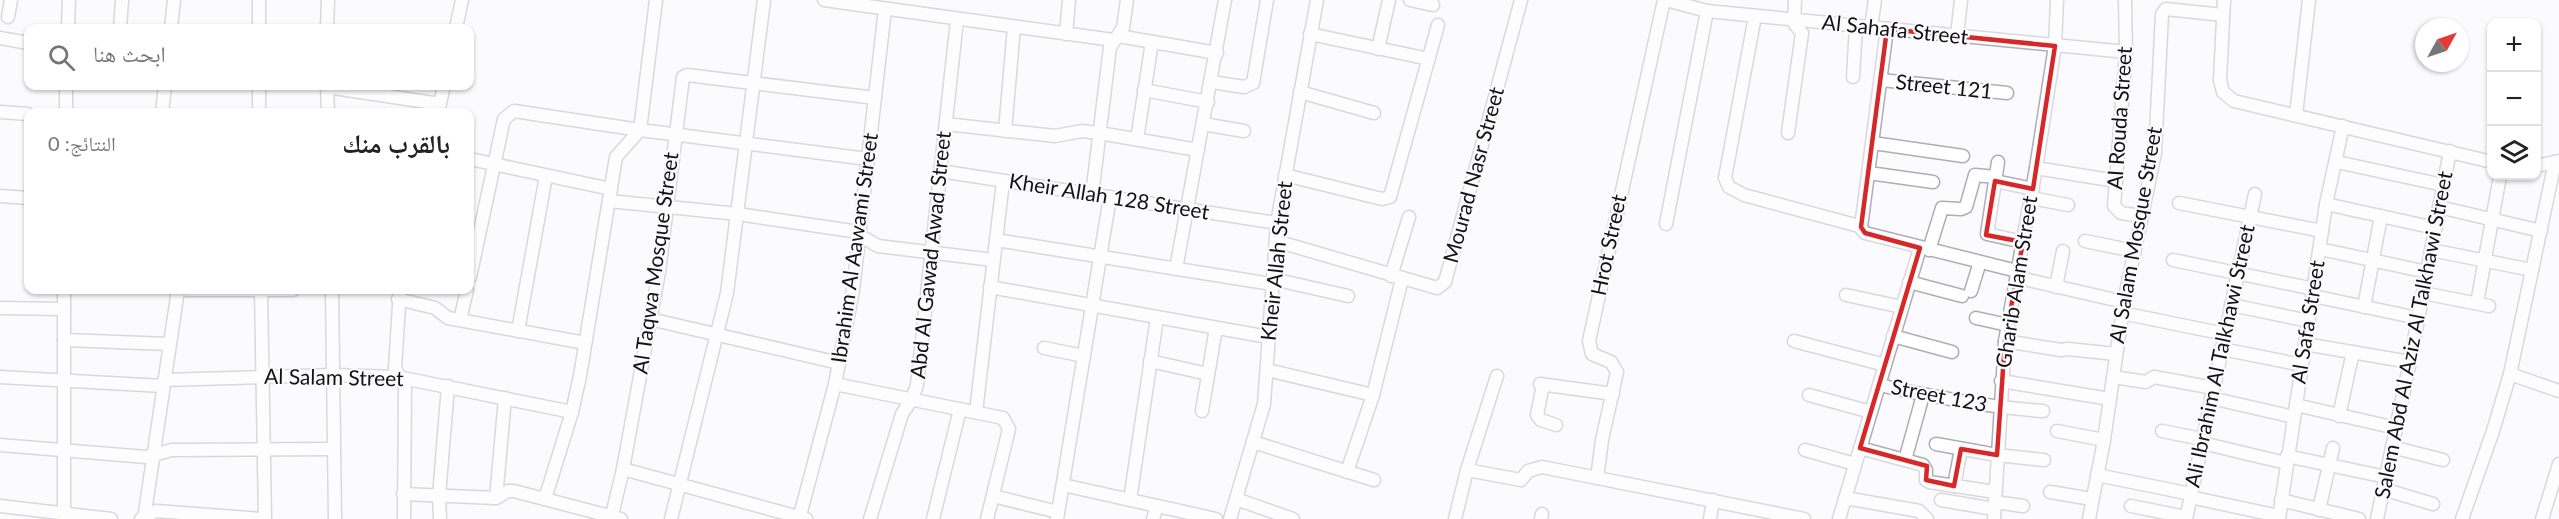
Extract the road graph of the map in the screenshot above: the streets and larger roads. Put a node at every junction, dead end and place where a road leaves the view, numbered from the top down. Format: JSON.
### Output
{"nodes":[{"id":1,"x":11,"y":0,"type":"edge"},
{"id":2,"x":69,"y":0,"type":"edge"},
{"id":3,"x":122,"y":0,"type":"edge"},
{"id":4,"x":174,"y":0,"type":"edge"},
{"id":5,"x":259,"y":0,"type":"edge"},
{"id":6,"x":328,"y":0,"type":"edge"},
{"id":7,"x":462,"y":0,"type":"edge"},
{"id":8,"x":656,"y":0,"type":"edge"},
{"id":9,"x":764,"y":0,"type":"edge"},
{"id":10,"x":824,"y":0,"type":"edge"},
{"id":11,"x":1069,"y":0,"type":"edge"},
{"id":12,"x":1127,"y":0,"type":"edge"},
{"id":13,"x":1225,"y":0,"type":"edge"},
{"id":14,"x":1267,"y":0,"type":"edge"},
{"id":15,"x":1317,"y":0,"type":"edge"},
{"id":16,"x":1389,"y":0,"type":"edge"},
{"id":17,"x":1410,"y":0,"type":"edge"},
{"id":18,"x":1521,"y":0,"type":"edge"},
{"id":19,"x":1665,"y":0,"type":"edge"},
{"id":20,"x":1795,"y":0,"type":"edge"},
{"id":21,"x":1875,"y":0,"type":"edge"},
{"id":22,"x":1961,"y":0,"type":"edge"},
{"id":23,"x":2056,"y":0,"type":"edge"},
{"id":24,"x":2125,"y":0,"type":"edge"},
{"id":25,"x":2224,"y":0,"type":"edge"},
{"id":26,"x":2309,"y":0,"type":"edge"},
{"id":27,"x":1683,"y":2,"type":"edge"},
{"id":28,"x":1433,"y":5,"type":"dead end"},
{"id":29,"x":908,"y":6,"type":"edge"},
{"id":30,"x":885,"y":9,"type":"junction"},
{"id":31,"x":1707,"y":11,"type":"junction"},
{"id":32,"x":2223,"y":15,"type":"junction"},
{"id":33,"x":1755,"y":16,"type":"junction"},
{"id":34,"x":8,"y":17,"type":"dead end"},
{"id":35,"x":1794,"y":19,"type":"junction"},
{"id":36,"x":957,"y":20,"type":"junction"},
{"id":37,"x":68,"y":24,"type":"edge"},
{"id":38,"x":120,"y":24,"type":"edge"},
{"id":39,"x":171,"y":24,"type":"edge"},
{"id":40,"x":259,"y":24,"type":"edge"},
{"id":41,"x":327,"y":24,"type":"edge"},
{"id":42,"x":457,"y":24,"type":"edge"},
{"id":43,"x":1438,"y":25,"type":"dead end"},
{"id":44,"x":1856,"y":26,"type":"junction"},
{"id":45,"x":1014,"y":27,"type":"junction"},
{"id":46,"x":1871,"y":27,"type":"junction"},
{"id":47,"x":1887,"y":29,"type":"junction"},
{"id":48,"x":1066,"y":34,"type":"junction"},
{"id":49,"x":1310,"y":34,"type":"junction"},
{"id":50,"x":1957,"y":36,"type":"junction"},
{"id":51,"x":0,"y":38,"type":"edge"},
{"id":52,"x":1115,"y":38,"type":"junction"},
{"id":53,"x":24,"y":42,"type":"edge"},
{"id":54,"x":1152,"y":42,"type":"junction"},
{"id":55,"x":2055,"y":46,"type":"junction"},
{"id":56,"x":1378,"y":49,"type":"junction"},
{"id":57,"x":2126,"y":52,"type":"junction"},
{"id":58,"x":1217,"y":53,"type":"junction"},
{"id":59,"x":1429,"y":59,"type":"junction"},
{"id":60,"x":1853,"y":77,"type":"dead end"},
{"id":61,"x":1881,"y":80,"type":"junction"},
{"id":62,"x":1212,"y":81,"type":"junction"},
{"id":63,"x":754,"y":84,"type":"junction"},
{"id":64,"x":66,"y":90,"type":"edge"},
{"id":65,"x":165,"y":90,"type":"edge"},
{"id":66,"x":259,"y":90,"type":"edge"},
{"id":67,"x":327,"y":90,"type":"edge"},
{"id":68,"x":347,"y":90,"type":"edge"},
{"id":69,"x":443,"y":90,"type":"edge"},
{"id":70,"x":1144,"y":90,"type":"junction"},
{"id":71,"x":1300,"y":92,"type":"junction"},
{"id":72,"x":2007,"y":93,"type":"dead end"},
{"id":73,"x":875,"y":98,"type":"junction"},
{"id":74,"x":1208,"y":102,"type":"junction"},
{"id":75,"x":66,"y":108,"type":"edge"},
{"id":76,"x":162,"y":108,"type":"edge"},
{"id":77,"x":260,"y":108,"type":"edge"},
{"id":78,"x":328,"y":108,"type":"edge"},
{"id":79,"x":439,"y":108,"type":"edge"},
{"id":80,"x":0,"y":112,"type":"edge"},
{"id":81,"x":1374,"y":113,"type":"dead end"},
{"id":82,"x":24,"y":114,"type":"edge"},
{"id":83,"x":2296,"y":115,"type":"junction"},
{"id":84,"x":946,"y":124,"type":"junction"},
{"id":85,"x":1203,"y":124,"type":"junction"},
{"id":86,"x":2343,"y":126,"type":"junction"},
{"id":87,"x":640,"y":130,"type":"junction"},
{"id":88,"x":1005,"y":131,"type":"junction"},
{"id":89,"x":1244,"y":131,"type":"dead end"},
{"id":90,"x":1100,"y":133,"type":"junction"},
{"id":91,"x":1788,"y":133,"type":"dead end"},
{"id":92,"x":675,"y":135,"type":"junction"},
{"id":93,"x":1137,"y":139,"type":"junction"},
{"id":94,"x":1874,"y":142,"type":"junction"},
{"id":95,"x":747,"y":144,"type":"junction"},
{"id":96,"x":1198,"y":150,"type":"junction"},
{"id":97,"x":2450,"y":151,"type":"junction"},
{"id":98,"x":1963,"y":156,"type":"dead end"},
{"id":99,"x":868,"y":159,"type":"junction"},
{"id":100,"x":474,"y":160,"type":"edge"},
{"id":101,"x":2487,"y":161,"type":"edge"},
{"id":102,"x":1998,"y":162,"type":"dead end"},
{"id":103,"x":2337,"y":162,"type":"junction"},
{"id":104,"x":2557,"y":162,"type":"edge"},
{"id":105,"x":494,"y":165,"type":"junction"},
{"id":106,"x":2541,"y":165,"type":"edge"},
{"id":107,"x":2036,"y":168,"type":"junction"},
{"id":108,"x":940,"y":171,"type":"junction"},
{"id":109,"x":1869,"y":172,"type":"junction"},
{"id":110,"x":1286,"y":175,"type":"junction"},
{"id":111,"x":546,"y":176,"type":"junction"},
{"id":112,"x":1995,"y":179,"type":"junction"},
{"id":113,"x":2499,"y":180,"type":"edge"},
{"id":114,"x":1003,"y":181,"type":"junction"},
{"id":115,"x":2116,"y":181,"type":"junction"},
{"id":116,"x":1933,"y":182,"type":"dead end"},
{"id":117,"x":2444,"y":185,"type":"junction"},
{"id":118,"x":2032,"y":193,"type":"junction"},
{"id":119,"x":2255,"y":194,"type":"dead end"},
{"id":120,"x":610,"y":195,"type":"junction"},
{"id":121,"x":1092,"y":195,"type":"junction"},
{"id":122,"x":0,"y":196,"type":"edge"},
{"id":123,"x":1110,"y":197,"type":"junction"},
{"id":124,"x":24,"y":198,"type":"edge"},
{"id":125,"x":2179,"y":203,"type":"dead end"},
{"id":126,"x":2326,"y":204,"type":"junction"},
{"id":127,"x":2068,"y":205,"type":"dead end"},
{"id":128,"x":667,"y":207,"type":"junction"},
{"id":129,"x":2439,"y":207,"type":"junction"},
{"id":130,"x":1186,"y":209,"type":"junction"},
{"id":131,"x":738,"y":214,"type":"junction"},
{"id":132,"x":2141,"y":216,"type":"junction"},
{"id":133,"x":2250,"y":216,"type":"junction"},
{"id":134,"x":2381,"y":216,"type":"junction"},
{"id":135,"x":1409,"y":217,"type":"dead end"},
{"id":136,"x":2492,"y":219,"type":"junction"},
{"id":137,"x":1277,"y":223,"type":"junction"},
{"id":138,"x":1666,"y":224,"type":"dead end"},
{"id":139,"x":1861,"y":227,"type":"junction"},
{"id":140,"x":2435,"y":228,"type":"junction"},
{"id":141,"x":2322,"y":231,"type":"junction"},
{"id":142,"x":2541,"y":231,"type":"junction"},
{"id":143,"x":858,"y":234,"type":"junction"},
{"id":144,"x":996,"y":240,"type":"junction"},
{"id":145,"x":1276,"y":241,"type":"junction"},
{"id":146,"x":2085,"y":241,"type":"dead end"},
{"id":147,"x":2023,"y":242,"type":"junction"},
{"id":148,"x":1924,"y":249,"type":"junction"},
{"id":149,"x":2320,"y":249,"type":"junction"},
{"id":150,"x":2431,"y":250,"type":"junction"},
{"id":151,"x":2063,"y":251,"type":"dead end"},
{"id":152,"x":2134,"y":251,"type":"junction"},
{"id":153,"x":932,"y":252,"type":"junction"},
{"id":154,"x":1100,"y":257,"type":"junction"},
{"id":155,"x":474,"y":258,"type":"edge"},
{"id":156,"x":993,"y":260,"type":"junction"},
{"id":157,"x":2173,"y":260,"type":"dead end"},
{"id":158,"x":2373,"y":261,"type":"junction"},
{"id":159,"x":2484,"y":261,"type":"junction"},
{"id":160,"x":1980,"y":262,"type":"junction"},
{"id":161,"x":1176,"y":269,"type":"junction"},
{"id":162,"x":2532,"y":270,"type":"junction"},
{"id":163,"x":2427,"y":272,"type":"junction"},
{"id":164,"x":2017,"y":273,"type":"junction"},
{"id":165,"x":2238,"y":275,"type":"junction"},
{"id":166,"x":1397,"y":278,"type":"junction"},
{"id":167,"x":1273,"y":281,"type":"junction"},
{"id":168,"x":1909,"y":282,"type":"junction"},
{"id":169,"x":990,"y":287,"type":"junction"},
{"id":170,"x":2056,"y":287,"type":"junction"},
{"id":171,"x":2313,"y":293,"type":"junction"},
{"id":172,"x":2423,"y":293,"type":"junction"},
{"id":173,"x":64,"y":294,"type":"edge"},
{"id":174,"x":177,"y":294,"type":"edge"},
{"id":175,"x":261,"y":294,"type":"edge"},
{"id":176,"x":332,"y":294,"type":"edge"},
{"id":177,"x":399,"y":294,"type":"edge"},
{"id":178,"x":466,"y":294,"type":"edge"},
{"id":179,"x":1846,"y":295,"type":"dead end"},
{"id":180,"x":1348,"y":296,"type":"dead end"},
{"id":181,"x":2476,"y":303,"type":"junction"},
{"id":182,"x":2231,"y":305,"type":"junction"},
{"id":183,"x":1092,"y":306,"type":"junction"},
{"id":184,"x":2489,"y":306,"type":"dead end"},
{"id":185,"x":1902,"y":307,"type":"junction"},
{"id":186,"x":2364,"y":307,"type":"junction"},
{"id":187,"x":0,"y":308,"type":"edge"},
{"id":188,"x":2123,"y":308,"type":"junction"},
{"id":189,"x":64,"y":309,"type":"junction"},
{"id":190,"x":1157,"y":318,"type":"junction"},
{"id":191,"x":1976,"y":318,"type":"dead end"},
{"id":192,"x":2418,"y":318,"type":"junction"},
{"id":193,"x":650,"y":319,"type":"junction"},
{"id":194,"x":460,"y":320,"type":"junction"},
{"id":195,"x":2309,"y":321,"type":"junction"},
{"id":196,"x":2008,"y":325,"type":"junction"},
{"id":197,"x":1216,"y":328,"type":"junction"},
{"id":198,"x":518,"y":331,"type":"junction"},
{"id":199,"x":2225,"y":334,"type":"junction"},
{"id":200,"x":717,"y":335,"type":"junction"},
{"id":201,"x":1893,"y":336,"type":"junction"},
{"id":202,"x":1268,"y":337,"type":"junction"},
{"id":203,"x":64,"y":340,"type":"junction"},
{"id":204,"x":1794,"y":341,"type":"dead end"},
{"id":205,"x":2005,"y":341,"type":"junction"},
{"id":206,"x":585,"y":343,"type":"junction"},
{"id":207,"x":169,"y":344,"type":"junction"},
{"id":208,"x":2306,"y":344,"type":"junction"},
{"id":209,"x":1044,"y":348,"type":"dead end"},
{"id":210,"x":2222,"y":349,"type":"junction"},
{"id":211,"x":1952,"y":352,"type":"dead end"},
{"id":212,"x":2353,"y":352,"type":"junction"},
{"id":213,"x":2116,"y":354,"type":"junction"},
{"id":214,"x":1084,"y":356,"type":"junction"},
{"id":215,"x":1150,"y":361,"type":"junction"},
{"id":216,"x":2410,"y":362,"type":"junction"},
{"id":217,"x":839,"y":363,"type":"junction"},
{"id":218,"x":1885,"y":365,"type":"junction"},
{"id":219,"x":2302,"y":365,"type":"junction"},
{"id":220,"x":1267,"y":370,"type":"junction"},
{"id":221,"x":1208,"y":374,"type":"junction"},
{"id":222,"x":2510,"y":374,"type":"junction"},
{"id":223,"x":333,"y":375,"type":"junction"},
{"id":224,"x":1497,"y":376,"type":"dead end"},
{"id":225,"x":0,"y":377,"type":"edge"},
{"id":226,"x":262,"y":377,"type":"junction"},
{"id":227,"x":398,"y":377,"type":"junction"},
{"id":228,"x":2113,"y":378,"type":"junction"},
{"id":229,"x":64,"y":380,"type":"junction"},
{"id":230,"x":2001,"y":381,"type":"junction"},
{"id":231,"x":164,"y":383,"type":"junction"},
{"id":232,"x":835,"y":384,"type":"junction"},
{"id":233,"x":1879,"y":385,"type":"junction"},
{"id":234,"x":448,"y":386,"type":"junction"},
{"id":235,"x":2559,"y":391,"type":"edge"},
{"id":236,"x":2212,"y":393,"type":"junction"},
{"id":237,"x":1613,"y":394,"type":"junction"},
{"id":238,"x":1373,"y":395,"type":"junction"},
{"id":239,"x":1809,"y":395,"type":"dead end"},
{"id":240,"x":1923,"y":395,"type":"junction"},
{"id":241,"x":506,"y":398,"type":"junction"},
{"id":242,"x":912,"y":399,"type":"junction"},
{"id":243,"x":2110,"y":399,"type":"junction"},
{"id":244,"x":2000,"y":408,"type":"junction"},
{"id":245,"x":960,"y":409,"type":"junction"},
{"id":246,"x":1202,"y":411,"type":"dead end"},
{"id":247,"x":2043,"y":411,"type":"dead end"},
{"id":248,"x":2295,"y":411,"type":"junction"},
{"id":249,"x":572,"y":412,"type":"junction"},
{"id":250,"x":976,"y":412,"type":"junction"},
{"id":251,"x":1871,"y":412,"type":"junction"},
{"id":252,"x":2339,"y":416,"type":"junction"},
{"id":253,"x":1556,"y":425,"type":"dead end"},
{"id":254,"x":2396,"y":428,"type":"junction"},
{"id":255,"x":2162,"y":431,"type":"dead end"},
{"id":256,"x":2057,"y":432,"type":"dead end"},
{"id":257,"x":2104,"y":440,"type":"junction"},
{"id":258,"x":2202,"y":441,"type":"junction"},
{"id":259,"x":1253,"y":442,"type":"junction"},
{"id":260,"x":1936,"y":444,"type":"dead end"},
{"id":261,"x":0,"y":445,"type":"edge"},
{"id":262,"x":2392,"y":447,"type":"junction"},
{"id":263,"x":1860,"y":448,"type":"junction"},
{"id":264,"x":1961,"y":448,"type":"junction"},
{"id":265,"x":2332,"y":448,"type":"dead end"},
{"id":266,"x":333,"y":449,"type":"junction"},
{"id":267,"x":1805,"y":450,"type":"dead end"},
{"id":268,"x":64,"y":451,"type":"junction"},
{"id":269,"x":263,"y":451,"type":"junction"},
{"id":270,"x":1997,"y":455,"type":"junction"},
{"id":271,"x":153,"y":456,"type":"junction"},
{"id":272,"x":2287,"y":459,"type":"junction"},
{"id":273,"x":1905,"y":460,"type":"junction"},
{"id":274,"x":2044,"y":460,"type":"dead end"},
{"id":275,"x":2443,"y":460,"type":"dead end"},
{"id":276,"x":1856,"y":464,"type":"junction"},
{"id":277,"x":2559,"y":464,"type":"edge"},
{"id":278,"x":2329,"y":465,"type":"junction"},
{"id":279,"x":623,"y":469,"type":"junction"},
{"id":280,"x":1467,"y":470,"type":"junction"},
{"id":281,"x":1347,"y":472,"type":"junction"},
{"id":282,"x":2097,"y":475,"type":"junction"},
{"id":283,"x":1597,"y":478,"type":"junction"},
{"id":284,"x":1374,"y":480,"type":"dead end"},
{"id":285,"x":2385,"y":483,"type":"junction"},
{"id":286,"x":680,"y":484,"type":"junction"},
{"id":287,"x":1063,"y":485,"type":"junction"},
{"id":288,"x":1954,"y":486,"type":"junction"},
{"id":289,"x":2050,"y":492,"type":"dead end"},
{"id":290,"x":403,"y":494,"type":"junction"},
{"id":291,"x":2190,"y":495,"type":"junction"},
{"id":292,"x":439,"y":496,"type":"junction"},
{"id":293,"x":993,"y":496,"type":"junction"},
{"id":294,"x":496,"y":498,"type":"junction"},
{"id":295,"x":1845,"y":498,"type":"junction"},
{"id":296,"x":545,"y":499,"type":"junction"},
{"id":297,"x":1236,"y":499,"type":"junction"},
{"id":298,"x":2092,"y":499,"type":"junction"},
{"id":299,"x":1130,"y":500,"type":"junction"},
{"id":300,"x":1713,"y":500,"type":"junction"},
{"id":301,"x":1941,"y":500,"type":"dead end"},
{"id":302,"x":2281,"y":500,"type":"junction"},
{"id":303,"x":2433,"y":504,"type":"dead end"},
{"id":304,"x":1994,"y":505,"type":"edge"},
{"id":305,"x":0,"y":506,"type":"edge"},
{"id":306,"x":1157,"y":506,"type":"junction"},
{"id":307,"x":2023,"y":506,"type":"dead end"},
{"id":308,"x":2131,"y":506,"type":"dead end"},
{"id":309,"x":64,"y":513,"type":"junction"},
{"id":310,"x":2320,"y":513,"type":"edge"},
{"id":311,"x":1058,"y":516,"type":"edge"},
{"id":312,"x":1773,"y":516,"type":"edge"},
{"id":313,"x":143,"y":518,"type":"edge"},
{"id":314,"x":614,"y":518,"type":"edge"},
{"id":315,"x":801,"y":518,"type":"edge"},
{"id":316,"x":2186,"y":518,"type":"edge"},
{"id":317,"x":2279,"y":518,"type":"edge"},
{"id":318,"x":111,"y":519,"type":"edge"},
{"id":319,"x":264,"y":519,"type":"edge"},
{"id":320,"x":335,"y":519,"type":"edge"},
{"id":321,"x":404,"y":519,"type":"edge"},
{"id":322,"x":440,"y":519,"type":"edge"},
{"id":323,"x":671,"y":519,"type":"edge"},
{"id":324,"x":870,"y":519,"type":"edge"},
{"id":325,"x":933,"y":519,"type":"edge"},
{"id":326,"x":987,"y":519,"type":"edge"},
{"id":327,"x":1153,"y":519,"type":"edge"},
{"id":328,"x":1216,"y":519,"type":"edge"},
{"id":329,"x":1230,"y":519,"type":"edge"},
{"id":330,"x":1293,"y":519,"type":"edge"},
{"id":331,"x":1455,"y":519,"type":"edge"},
{"id":332,"x":1710,"y":519,"type":"edge"},
{"id":333,"x":1804,"y":519,"type":"edge"},
{"id":334,"x":1839,"y":519,"type":"edge"},
{"id":335,"x":1927,"y":519,"type":"edge"},
{"id":336,"x":2089,"y":519,"type":"edge"},
{"id":337,"x":2359,"y":519,"type":"edge"},
{"id":338,"x":2377,"y":519,"type":"edge"},
{"id":339,"x":2462,"y":519,"type":"edge"},
{"id":340,"x":2542,"y":519,"type":"edge"}],
"edges":[{"from":1,"to":34,"type":"street"},
{"from":2,"to":37,"type":"street"},
{"from":3,"to":38,"type":"street"},
{"from":4,"to":39,"type":"street"},
{"from":5,"to":40,"type":"street"},
{"from":6,"to":41,"type":"street"},
{"from":7,"to":42,"type":"street"},
{"from":8,"to":87,"type":"street"},
{"from":9,"to":63,"type":"street"},
{"from":10,"to":30,"type":"street"},
{"from":11,"to":48,"type":"street"},
{"from":12,"to":52,"type":"street"},
{"from":13,"to":58,"type":"street"},
{"from":14,"to":62,"type":"street"},
{"from":15,"to":49,"type":"street","name":"Kheir Allah Street"},
{"from":16,"to":56,"type":"street"},
{"from":17,"to":28,"type":"street"},
{"from":18,"to":166,"type":"street","name":"Mourad Nasr Street"},
{"from":19,"to":27,"type":"street","name":"Al Sahafa Street"},
{"from":19,"to":237,"type":"street","name":"Hrot Street"},
{"from":20,"to":35,"type":"street"},
{"from":21,"to":46,"type":"street"},
{"from":22,"to":50,"type":"street"},
{"from":23,"to":55,"type":"street","name":"Gharib Alam Street"},
{"from":24,"to":57,"type":"street","name":"Al Rouda Street"},
{"from":25,"to":32,"type":"street"},
{"from":26,"to":83,"type":"street"},
{"from":27,"to":31,"type":"street","name":"Al Sahafa Street"},
{"from":29,"to":30,"type":"street"},
{"from":29,"to":36,"type":"street"},
{"from":30,"to":73,"type":"street","name":"Ibrahim Al Aawami Street"},
{"from":31,"to":33,"type":"street","name":"Al Sahafa Street"},
{"from":31,"to":138,"type":"street"},
{"from":32,"to":83,"type":"street"},
{"from":32,"to":132,"type":"street","name":"Al Salam Mosque Street"},
{"from":33,"to":35,"type":"street","name":"Al Sahafa Street"},
{"from":33,"to":139,"type":"street"},
{"from":35,"to":44,"type":"street","name":"Al Sahafa Street"},
{"from":35,"to":91,"type":"street"},
{"from":36,"to":45,"type":"street"},
{"from":36,"to":84,"type":"street","name":"Abd Al Gawad Awad Street"},
{"from":43,"to":59,"type":"street"},
{"from":44,"to":46,"type":"street","name":"Al Sahafa Street"},
{"from":44,"to":60,"type":"street"},
{"from":45,"to":48,"type":"street"},
{"from":45,"to":88,"type":"street"},
{"from":46,"to":47,"type":"street","name":"Al Sahafa Street"},
{"from":47,"to":50,"type":"street","name":"Al Sahafa Street"},
{"from":47,"to":61,"type":"street"},
{"from":48,"to":52,"type":"street"},
{"from":49,"to":56,"type":"street"},
{"from":49,"to":71,"type":"street","name":"Kheir Allah Street"},
{"from":50,"to":55,"type":"street","name":"Al Sahafa Street"},
{"from":51,"to":53,"type":"street"},
{"from":52,"to":54,"type":"street"},
{"from":52,"to":90,"type":"street"},
{"from":54,"to":58,"type":"street"},
{"from":54,"to":70,"type":"street"},
{"from":55,"to":57,"type":"street","name":"Al Sahafa Street"},
{"from":55,"to":107,"type":"street","name":"Gharib Alam Street"},
{"from":56,"to":59,"type":"street"},
{"from":57,"to":115,"type":"street","name":"Al Rouda Street"},
{"from":58,"to":62,"type":"street"},
{"from":59,"to":110,"type":"street"},
{"from":61,"to":72,"type":"street","name":"Street 121"},
{"from":61,"to":94,"type":"street"},
{"from":62,"to":74,"type":"street"},
{"from":63,"to":73,"type":"street"},
{"from":63,"to":92,"type":"street","name":"Al Taqwa Mosque Street"},
{"from":63,"to":95,"type":"street"},
{"from":64,"to":75,"type":"street"},
{"from":65,"to":76,"type":"street"},
{"from":66,"to":77,"type":"street"},
{"from":67,"to":78,"type":"street"},
{"from":68,"to":79,"type":"street"},
{"from":69,"to":79,"type":"street"},
{"from":70,"to":74,"type":"street"},
{"from":70,"to":93,"type":"street"},
{"from":71,"to":81,"type":"street"},
{"from":71,"to":110,"type":"street","name":"Kheir Allah Street"},
{"from":73,"to":99,"type":"street","name":"Ibrahim Al Aawami Street"},
{"from":74,"to":85,"type":"street"},
{"from":80,"to":82,"type":"street"},
{"from":83,"to":86,"type":"street"},
{"from":84,"to":88,"type":"street"},
{"from":84,"to":108,"type":"street","name":"Abd Al Gawad Awad Street"},
{"from":85,"to":89,"type":"street"},
{"from":85,"to":96,"type":"street"},
{"from":86,"to":97,"type":"street"},
{"from":86,"to":103,"type":"street","name":"Al Safa Street"},
{"from":87,"to":92,"type":"street"},
{"from":87,"to":105,"type":"street"},
{"from":87,"to":120,"type":"street"},
{"from":88,"to":90,"type":"street"},
{"from":90,"to":93,"type":"street"},
{"from":90,"to":121,"type":"street"},
{"from":92,"to":95,"type":"street"},
{"from":92,"to":128,"type":"street","name":"Al Taqwa Mosque Street"},
{"from":93,"to":96,"type":"street"},
{"from":94,"to":98,"type":"street"},
{"from":94,"to":109,"type":"street"},
{"from":95,"to":99,"type":"street"},
{"from":95,"to":131,"type":"street"},
{"from":96,"to":130,"type":"street"},
{"from":97,"to":101,"type":"street"},
{"from":97,"to":117,"type":"street","name":"Salem Abd Al Aziz Al Talkhawi Street"},
{"from":99,"to":143,"type":"street","name":"Ibrahim Al Aawami Street"},
{"from":100,"to":105,"type":"street"},
{"from":102,"to":112,"type":"street"},
{"from":103,"to":117,"type":"street"},
{"from":103,"to":126,"type":"street","name":"Al Safa Street"},
{"from":104,"to":106,"type":"street"},
{"from":104,"to":142,"type":"street"},
{"from":105,"to":111,"type":"street"},
{"from":105,"to":155,"type":"street"},
{"from":107,"to":115,"type":"street"},
{"from":107,"to":118,"type":"street","name":"Gharib Alam Street"},
{"from":108,"to":114,"type":"street","name":"Kheir Allah 128 Street"},
{"from":108,"to":153,"type":"street","name":"Abd Al Gawad Awad Street"},
{"from":109,"to":116,"type":"street"},
{"from":109,"to":139,"type":"street"},
{"from":110,"to":137,"type":"street","name":"Kheir Allah Street"},
{"from":111,"to":120,"type":"street"},
{"from":111,"to":198,"type":"street"},
{"from":112,"to":118,"type":"street"},
{"from":112,"to":147,"type":"street"},
{"from":112,"to":148,"type":"street"},
{"from":113,"to":136,"type":"street"},
{"from":114,"to":121,"type":"street","name":"Kheir Allah 128 Street"},
{"from":114,"to":144,"type":"street"},
{"from":115,"to":132,"type":"street","name":"Al Rouda Street"},
{"from":117,"to":129,"type":"street","name":"Salem Abd Al Aziz Al Talkhawi Street"},
{"from":118,"to":127,"type":"street"},
{"from":118,"to":147,"type":"street","name":"Gharib Alam Street"},
{"from":119,"to":133,"type":"street","name":"Ali Ibrahim Al Talkhawi Street"},
{"from":120,"to":128,"type":"street"},
{"from":120,"to":206,"type":"street"},
{"from":121,"to":123,"type":"street","name":"Kheir Allah 128 Street"},
{"from":122,"to":124,"type":"street"},
{"from":123,"to":130,"type":"street","name":"Kheir Allah 128 Street"},
{"from":123,"to":154,"type":"street"},
{"from":125,"to":133,"type":"street"},
{"from":126,"to":134,"type":"street"},
{"from":126,"to":141,"type":"street","name":"Al Safa Street"},
{"from":128,"to":131,"type":"street"},
{"from":128,"to":193,"type":"street","name":"Al Taqwa Mosque Street"},
{"from":129,"to":136,"type":"street"},
{"from":129,"to":140,"type":"street","name":"Salem Abd Al Aziz Al Talkhawi Street"},
{"from":130,"to":137,"type":"street","name":"Kheir Allah 128 Street"},
{"from":130,"to":161,"type":"street"},
{"from":131,"to":143,"type":"street"},
{"from":131,"to":200,"type":"street"},
{"from":132,"to":152,"type":"street","name":"Al Salam Mosque Street"},
{"from":133,"to":141,"type":"street"},
{"from":133,"to":165,"type":"street","name":"Ali Ibrahim Al Talkhawi Street"},
{"from":134,"to":140,"type":"street"},
{"from":134,"to":158,"type":"street"},
{"from":135,"to":166,"type":"street"},
{"from":136,"to":142,"type":"street"},
{"from":136,"to":159,"type":"street"},
{"from":137,"to":145,"type":"street","name":"Kheir Allah Street"},
{"from":139,"to":148,"type":"street"},
{"from":140,"to":150,"type":"street","name":"Salem Abd Al Aziz Al Talkhawi Street"},
{"from":141,"to":149,"type":"street","name":"Al Safa Street"},
{"from":142,"to":162,"type":"street"},
{"from":143,"to":153,"type":"street"},
{"from":143,"to":217,"type":"street","name":"Ibrahim Al Aawami Street"},
{"from":144,"to":154,"type":"street"},
{"from":144,"to":156,"type":"street"},
{"from":145,"to":166,"type":"street","name":"Mourad Nasr Street"},
{"from":145,"to":167,"type":"street","name":"Kheir Allah Street"},
{"from":146,"to":152,"type":"street"},
{"from":147,"to":164,"type":"street","name":"Gharib Alam Street"},
{"from":148,"to":160,"type":"street"},
{"from":148,"to":168,"type":"street"},
{"from":149,"to":158,"type":"street"},
{"from":149,"to":171,"type":"street","name":"Al Safa Street"},
{"from":150,"to":159,"type":"street"},
{"from":150,"to":163,"type":"street","name":"Salem Abd Al Aziz Al Talkhawi Street"},
{"from":151,"to":170,"type":"street"},
{"from":152,"to":188,"type":"street","name":"Al Salam Mosque Street"},
{"from":153,"to":156,"type":"street"},
{"from":153,"to":242,"type":"street","name":"Abd Al Gawad Awad Street"},
{"from":154,"to":161,"type":"street"},
{"from":154,"to":183,"type":"street"},
{"from":156,"to":169,"type":"street"},
{"from":157,"to":165,"type":"street"},
{"from":158,"to":163,"type":"street"},
{"from":158,"to":186,"type":"street"},
{"from":159,"to":162,"type":"street"},
{"from":159,"to":181,"type":"street"},
{"from":160,"to":164,"type":"street"},
{"from":160,"to":168,"type":"street"},
{"from":161,"to":167,"type":"street"},
{"from":162,"to":222,"type":"street"},
{"from":163,"to":172,"type":"street","name":"Salem Abd Al Aziz Al Talkhawi Street"},
{"from":164,"to":170,"type":"street"},
{"from":164,"to":196,"type":"street","name":"Gharib Alam Street"},
{"from":165,"to":171,"type":"street"},
{"from":165,"to":182,"type":"street","name":"Ali Ibrahim Al Talkhawi Street"},
{"from":166,"to":238,"type":"street"},
{"from":167,"to":180,"type":"street"},
{"from":167,"to":202,"type":"street","name":"Kheir Allah Street"},
{"from":168,"to":185,"type":"street"},
{"from":169,"to":183,"type":"street"},
{"from":169,"to":250,"type":"street"},
{"from":170,"to":188,"type":"street"},
{"from":171,"to":186,"type":"street"},
{"from":171,"to":195,"type":"street","name":"Al Safa Street"},
{"from":172,"to":181,"type":"street"},
{"from":172,"to":192,"type":"street","name":"Salem Abd Al Aziz Al Talkhawi Street"},
{"from":173,"to":189,"type":"street"},
{"from":174,"to":207,"type":"street"},
{"from":175,"to":226,"type":"street"},
{"from":176,"to":223,"type":"street"},
{"from":177,"to":194,"type":"street"},
{"from":177,"to":227,"type":"street"},
{"from":178,"to":194,"type":"street"},
{"from":179,"to":185,"type":"street"},
{"from":181,"to":184,"type":"street"},
{"from":182,"to":195,"type":"street"},
{"from":182,"to":199,"type":"street","name":"Ali Ibrahim Al Talkhawi Street"},
{"from":183,"to":190,"type":"street"},
{"from":183,"to":214,"type":"street"},
{"from":185,"to":201,"type":"street"},
{"from":186,"to":192,"type":"street"},
{"from":187,"to":189,"type":"street"},
{"from":188,"to":199,"type":"street"},
{"from":188,"to":213,"type":"street","name":"Al Salam Mosque Street"},
{"from":189,"to":203,"type":"street"},
{"from":190,"to":197,"type":"street"},
{"from":190,"to":215,"type":"street"},
{"from":191,"to":196,"type":"street"},
{"from":192,"to":216,"type":"street","name":"Salem Abd Al Aziz Al Talkhawi Street"},
{"from":193,"to":200,"type":"street"},
{"from":193,"to":279,"type":"street","name":"Al Taqwa Mosque Street"},
{"from":194,"to":198,"type":"street"},
{"from":195,"to":208,"type":"street","name":"Al Safa Street"},
{"from":196,"to":205,"type":"street","name":"Gharib Alam Street"},
{"from":197,"to":202,"type":"street"},
{"from":197,"to":221,"type":"street"},
{"from":198,"to":206,"type":"street"},
{"from":199,"to":210,"type":"street","name":"Ali Ibrahim Al Talkhawi Street"},
{"from":200,"to":217,"type":"street"},
{"from":200,"to":286,"type":"street"},
{"from":201,"to":211,"type":"street"},
{"from":201,"to":218,"type":"street"},
{"from":202,"to":220,"type":"street","name":"Kheir Allah Street"},
{"from":203,"to":207,"type":"street"},
{"from":203,"to":229,"type":"street"},
{"from":204,"to":218,"type":"street"},
{"from":205,"to":213,"type":"street"},
{"from":205,"to":230,"type":"street","name":"Gharib Alam Street"},
{"from":206,"to":249,"type":"street"},
{"from":207,"to":231,"type":"street"},
{"from":208,"to":212,"type":"street"},
{"from":208,"to":219,"type":"street","name":"Al Safa Street"},
{"from":209,"to":214,"type":"street"},
{"from":210,"to":219,"type":"street"},
{"from":210,"to":236,"type":"street","name":"Ali Ibrahim Al Talkhawi Street"},
{"from":212,"to":216,"type":"street"},
{"from":212,"to":252,"type":"street"},
{"from":213,"to":228,"type":"street","name":"Al Salam Mosque Street"},
{"from":214,"to":287,"type":"street"},
{"from":215,"to":221,"type":"street"},
{"from":215,"to":299,"type":"street"},
{"from":216,"to":254,"type":"street","name":"Salem Abd Al Aziz Al Talkhawi Street"},
{"from":217,"to":232,"type":"street","name":"Ibrahim Al Aawami Street"},
{"from":218,"to":233,"type":"street"},
{"from":219,"to":248,"type":"street","name":"Al Safa Street"},
{"from":220,"to":238,"type":"street"},
{"from":220,"to":259,"type":"street","name":"Kheir Allah Street"},
{"from":221,"to":246,"type":"street"},
{"from":222,"to":235,"type":"street"},
{"from":222,"to":339,"type":"street"},
{"from":223,"to":226,"type":"street","name":"Al Salam Street"},
{"from":223,"to":227,"type":"street","name":"Al Salam Street"},
{"from":223,"to":266,"type":"street"},
{"from":224,"to":280,"type":"street"},
{"from":225,"to":229,"type":"street","name":"Al Salam Street"},
{"from":226,"to":231,"type":"street","name":"Al Salam Street"},
{"from":226,"to":269,"type":"street"},
{"from":227,"to":234,"type":"street","name":"Al Salam Street"},
{"from":227,"to":290,"type":"street"},
{"from":228,"to":236,"type":"street"},
{"from":228,"to":243,"type":"street","name":"Al Salam Mosque Street"},
{"from":229,"to":231,"type":"street","name":"Al Salam Street"},
{"from":229,"to":268,"type":"street"},
{"from":230,"to":243,"type":"street"},
{"from":230,"to":244,"type":"street","name":"Gharib Alam Street"},
{"from":231,"to":271,"type":"street"},
{"from":232,"to":242,"type":"street"},
{"from":232,"to":315,"type":"street","name":"Ibrahim Al Aawami Street"},
{"from":233,"to":240,"type":"street","name":"Street 123"},
{"from":233,"to":251,"type":"street"},
{"from":234,"to":241,"type":"street","name":"Al Salam Street"},
{"from":234,"to":292,"type":"street"},
{"from":236,"to":248,"type":"street"},
{"from":236,"to":258,"type":"street","name":"Ali Ibrahim Al Talkhawi Street"},
{"from":237,"to":253,"type":"street"},
{"from":237,"to":283,"type":"street","name":"Hrot Street"},
{"from":238,"to":281,"type":"street"},
{"from":239,"to":251,"type":"street"},
{"from":240,"to":244,"type":"street","name":"Street 123"},
{"from":240,"to":273,"type":"street"},
{"from":241,"to":249,"type":"street","name":"Al Salam Street"},
{"from":241,"to":294,"type":"street"},
{"from":242,"to":245,"type":"street"},
{"from":242,"to":324,"type":"street","name":"Abd Al Gawad Awad Street"},
{"from":243,"to":257,"type":"street","name":"Al Salam Mosque Street"},
{"from":244,"to":247,"type":"street","name":"Street 123"},
{"from":244,"to":270,"type":"street","name":"Gharib Alam Street"},
{"from":245,"to":250,"type":"street"},
{"from":245,"to":325,"type":"street"},
{"from":248,"to":252,"type":"street"},
{"from":248,"to":272,"type":"street","name":"Al Safa Street"},
{"from":249,"to":296,"type":"street"},
{"from":250,"to":293,"type":"street"},
{"from":251,"to":263,"type":"street"},
{"from":252,"to":254,"type":"street"},
{"from":254,"to":262,"type":"street","name":"Salem Abd Al Aziz Al Talkhawi Street"},
{"from":255,"to":258,"type":"street"},
{"from":256,"to":257,"type":"street"},
{"from":257,"to":282,"type":"street","name":"Al Salam Mosque Street"},
{"from":258,"to":272,"type":"street"},
{"from":258,"to":291,"type":"street","name":"Ali Ibrahim Al Talkhawi Street"},
{"from":259,"to":281,"type":"street"},
{"from":259,"to":297,"type":"street","name":"Kheir Allah Street"},
{"from":260,"to":264,"type":"street"},
{"from":261,"to":268,"type":"street"},
{"from":262,"to":275,"type":"street"},
{"from":262,"to":285,"type":"street","name":"Salem Abd Al Aziz Al Talkhawi Street"},
{"from":263,"to":273,"type":"street"},
{"from":263,"to":276,"type":"street"},
{"from":264,"to":270,"type":"street"},
{"from":264,"to":288,"type":"street"},
{"from":265,"to":278,"type":"street"},
{"from":266,"to":269,"type":"street"},
{"from":266,"to":320,"type":"street"},
{"from":267,"to":276,"type":"street"},
{"from":268,"to":271,"type":"street"},
{"from":268,"to":309,"type":"street"},
{"from":269,"to":271,"type":"street"},
{"from":269,"to":319,"type":"street"},
{"from":270,"to":274,"type":"street"},
{"from":270,"to":304,"type":"street","name":"Gharib Alam Street"},
{"from":271,"to":313,"type":"street"},
{"from":272,"to":278,"type":"street"},
{"from":272,"to":302,"type":"street","name":"Al Safa Street"},
{"from":273,"to":288,"type":"street"},
{"from":276,"to":295,"type":"street"},
{"from":277,"to":340,"type":"street"},
{"from":278,"to":285,"type":"street"},
{"from":278,"to":310,"type":"street"},
{"from":279,"to":286,"type":"street"},
{"from":279,"to":314,"type":"street","name":"Al Taqwa Mosque Street"},
{"from":280,"to":283,"type":"street"},
{"from":280,"to":331,"type":"street"},
{"from":281,"to":284,"type":"street"},
{"from":282,"to":291,"type":"street"},
{"from":282,"to":298,"type":"street","name":"Al Salam Mosque Street"},
{"from":283,"to":300,"type":"street"},
{"from":285,"to":303,"type":"street"},
{"from":285,"to":338,"type":"street","name":"Salem Abd Al Aziz Al Talkhawi Street"},
{"from":286,"to":315,"type":"street"},
{"from":286,"to":323,"type":"street"},
{"from":287,"to":299,"type":"street"},
{"from":287,"to":311,"type":"street"},
{"from":288,"to":304,"type":"street"},
{"from":289,"to":298,"type":"street"},
{"from":290,"to":292,"type":"street"},
{"from":290,"to":321,"type":"street"},
{"from":291,"to":316,"type":"street","name":"Ali Ibrahim Al Talkhawi Street"},
{"from":291,"to":317,"type":"street"},
{"from":292,"to":294,"type":"street"},
{"from":292,"to":322,"type":"street"},
{"from":293,"to":311,"type":"street"},
{"from":293,"to":326,"type":"street"},
{"from":294,"to":296,"type":"street"},
{"from":295,"to":334,"type":"street"},
{"from":295,"to":335,"type":"street"},
{"from":296,"to":314,"type":"street"},
{"from":297,"to":329,"type":"street","name":"Kheir Allah Street"},
{"from":297,"to":330,"type":"street"},
{"from":298,"to":336,"type":"street","name":"Al Salam Mosque Street"},
{"from":299,"to":306,"type":"street"},
{"from":300,"to":312,"type":"street"},
{"from":300,"to":332,"type":"street"},
{"from":301,"to":304,"type":"street"},
{"from":302,"to":310,"type":"street"},
{"from":302,"to":317,"type":"street","name":"Al Safa Street"},
{"from":304,"to":307,"type":"street"},
{"from":305,"to":309,"type":"street"},
{"from":306,"to":327,"type":"street"},
{"from":306,"to":328,"type":"street"},
{"from":308,"to":316,"type":"street"},
{"from":309,"to":318,"type":"street"},
{"from":310,"to":337,"type":"street"},
{"from":312,"to":333,"type":"street"},
{"from":313,"to":319,"type":"street"}]}
